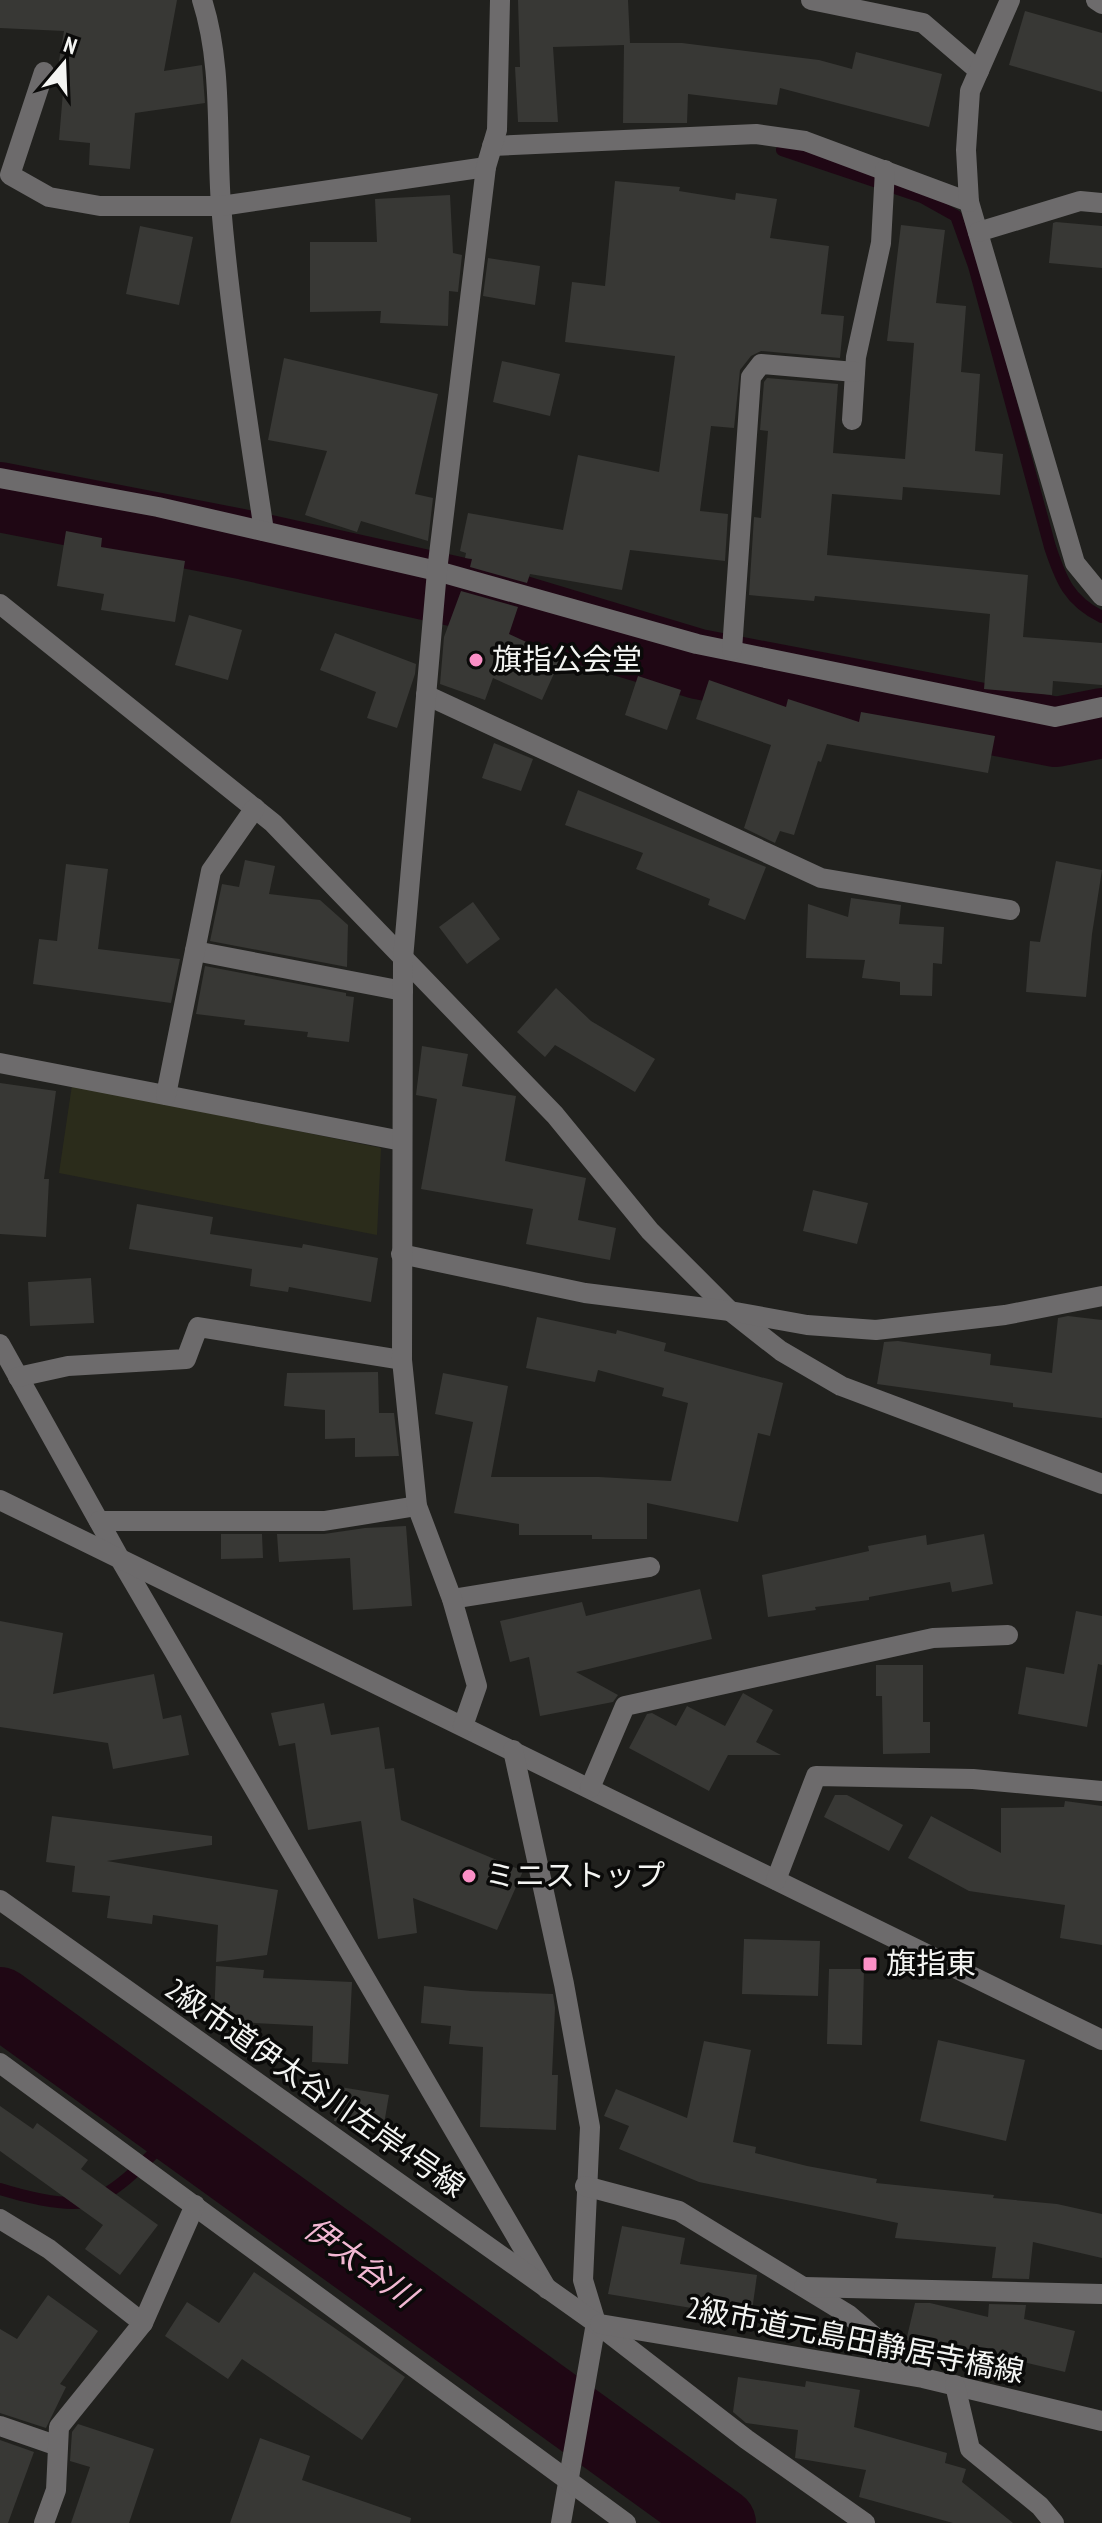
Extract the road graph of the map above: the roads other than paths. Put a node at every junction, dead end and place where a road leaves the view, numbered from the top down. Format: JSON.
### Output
{"nodes":[{"id":1,"x":202,"y":0,"type":"edge"},
{"id":2,"x":500,"y":0,"type":"edge"},
{"id":3,"x":811,"y":0,"type":"edge"},
{"id":4,"x":1010,"y":0,"type":"edge"},
{"id":5,"x":1096,"y":0,"type":"edge"},
{"id":6,"x":1102,"y":4,"type":"edge"},
{"id":7,"x":979,"y":71,"type":"junction"},
{"id":8,"x":44,"y":72,"type":"dead end"},
{"id":9,"x":492,"y":146,"type":"junction"},
{"id":10,"x":486,"y":167,"type":"junction"},
{"id":11,"x":885,"y":170,"type":"junction"},
{"id":12,"x":969,"y":202,"type":"junction"},
{"id":13,"x":1102,"y":203,"type":"edge"},
{"id":14,"x":221,"y":206,"type":"junction"},
{"id":15,"x":978,"y":232,"type":"junction"},
{"id":16,"x":855,"y":372,"type":"junction"},
{"id":17,"x":852,"y":420,"type":"dead end"},
{"id":18,"x":0,"y":478,"type":"edge"},
{"id":19,"x":264,"y":531,"type":"junction"},
{"id":20,"x":437,"y":571,"type":"junction"},
{"id":21,"x":1102,"y":596,"type":"edge"},
{"id":22,"x":0,"y":604,"type":"edge"},
{"id":23,"x":732,"y":650,"type":"junction"},
{"id":24,"x":426,"y":695,"type":"junction"},
{"id":25,"x":1102,"y":707,"type":"edge"},
{"id":26,"x":255,"y":808,"type":"junction"},
{"id":27,"x":1010,"y":910,"type":"dead end"},
{"id":28,"x":195,"y":951,"type":"junction"},
{"id":29,"x":403,"y":959,"type":"junction"},
{"id":30,"x":403,"y":991,"type":"junction"},
{"id":31,"x":0,"y":1063,"type":"edge"},
{"id":32,"x":166,"y":1095,"type":"junction"},
{"id":33,"x":402,"y":1141,"type":"junction"},
{"id":34,"x":401,"y":1254,"type":"junction"},
{"id":35,"x":1102,"y":1296,"type":"edge"},
{"id":36,"x":730,"y":1311,"type":"junction"},
{"id":37,"x":0,"y":1344,"type":"edge"},
{"id":38,"x":402,"y":1360,"type":"junction"},
{"id":39,"x":18,"y":1377,"type":"junction"},
{"id":40,"x":1102,"y":1484,"type":"edge"},
{"id":41,"x":0,"y":1500,"type":"edge"},
{"id":42,"x":417,"y":1506,"type":"junction"},
{"id":43,"x":99,"y":1521,"type":"junction"},
{"id":44,"x":120,"y":1559,"type":"junction"},
{"id":45,"x":650,"y":1567,"type":"dead end"},
{"id":46,"x":452,"y":1599,"type":"junction"},
{"id":47,"x":1008,"y":1635,"type":"dead end"},
{"id":48,"x":463,"y":1726,"type":"junction"},
{"id":49,"x":513,"y":1750,"type":"junction"},
{"id":50,"x":590,"y":1788,"type":"junction"},
{"id":51,"x":1102,"y":1791,"type":"edge"},
{"id":52,"x":776,"y":1880,"type":"junction"},
{"id":53,"x":0,"y":1900,"type":"edge"},
{"id":54,"x":1102,"y":2040,"type":"edge"},
{"id":55,"x":0,"y":2063,"type":"edge"},
{"id":56,"x":585,"y":2186,"type":"junction"},
{"id":57,"x":195,"y":2205,"type":"junction"},
{"id":58,"x":0,"y":2219,"type":"edge"},
{"id":59,"x":804,"y":2287,"type":"junction"},
{"id":60,"x":547,"y":2289,"type":"junction"},
{"id":61,"x":1102,"y":2294,"type":"edge"},
{"id":62,"x":143,"y":2323,"type":"junction"},
{"id":63,"x":596,"y":2331,"type":"junction"},
{"id":64,"x":923,"y":2378,"type":"junction"},
{"id":65,"x":955,"y":2385,"type":"junction"},
{"id":66,"x":1102,"y":2421,"type":"edge"},
{"id":67,"x":0,"y":2426,"type":"edge"},
{"id":68,"x":58,"y":2446,"type":"junction"},
{"id":69,"x":571,"y":2472,"type":"junction"},
{"id":70,"x":44,"y":2523,"type":"edge"},
{"id":71,"x":561,"y":2523,"type":"edge"},
{"id":72,"x":626,"y":2523,"type":"edge"},
{"id":73,"x":865,"y":2523,"type":"edge"},
{"id":74,"x":1054,"y":2523,"type":"edge"}],
"edges":[{"from":1,"to":14,"type":"street"},
{"from":2,"to":9,"type":"street"},
{"from":3,"to":7,"type":"street"},
{"from":4,"to":7,"type":"street"},
{"from":5,"to":6,"type":"street"},
{"from":7,"to":12,"type":"street"},
{"from":8,"to":14,"type":"street"},
{"from":9,"to":10,"type":"street"},
{"from":9,"to":11,"type":"street"},
{"from":10,"to":14,"type":"street"},
{"from":10,"to":20,"type":"street"},
{"from":11,"to":12,"type":"street"},
{"from":11,"to":16,"type":"street"},
{"from":12,"to":15,"type":"street"},
{"from":13,"to":15,"type":"street"},
{"from":14,"to":19,"type":"street"},
{"from":15,"to":21,"type":"street"},
{"from":16,"to":17,"type":"street"},
{"from":16,"to":23,"type":"street"},
{"from":18,"to":19,"type":"street"},
{"from":19,"to":20,"type":"street"},
{"from":20,"to":23,"type":"street"},
{"from":20,"to":24,"type":"street"},
{"from":22,"to":26,"type":"street"},
{"from":23,"to":25,"type":"street"},
{"from":24,"to":27,"type":"street"},
{"from":24,"to":29,"type":"street"},
{"from":26,"to":28,"type":"street"},
{"from":26,"to":29,"type":"street"},
{"from":28,"to":30,"type":"street"},
{"from":28,"to":32,"type":"street"},
{"from":29,"to":30,"type":"street"},
{"from":29,"to":36,"type":"street"},
{"from":30,"to":33,"type":"street"},
{"from":31,"to":32,"type":"street"},
{"from":32,"to":33,"type":"street"},
{"from":33,"to":34,"type":"street"},
{"from":34,"to":36,"type":"street"},
{"from":34,"to":38,"type":"street"},
{"from":35,"to":36,"type":"street"},
{"from":36,"to":40,"type":"street"},
{"from":37,"to":39,"type":"street"},
{"from":38,"to":39,"type":"street"},
{"from":38,"to":42,"type":"street"},
{"from":39,"to":43,"type":"street"},
{"from":41,"to":44,"type":"street"},
{"from":42,"to":43,"type":"street"},
{"from":42,"to":46,"type":"street"},
{"from":43,"to":44,"type":"street"},
{"from":44,"to":48,"type":"street"},
{"from":44,"to":60,"type":"street"},
{"from":45,"to":46,"type":"street"},
{"from":46,"to":48,"type":"street"},
{"from":47,"to":50,"type":"street"},
{"from":48,"to":49,"type":"street"},
{"from":49,"to":50,"type":"street"},
{"from":49,"to":56,"type":"street"},
{"from":50,"to":52,"type":"street"},
{"from":51,"to":52,"type":"street"},
{"from":52,"to":54,"type":"street"},
{"from":53,"to":60,"type":"street","name":"2級市道伊太谷川左岸4号線"},
{"from":55,"to":57,"type":"street"},
{"from":56,"to":59,"type":"street"},
{"from":56,"to":63,"type":"street"},
{"from":57,"to":62,"type":"street"},
{"from":57,"to":69,"type":"street"},
{"from":58,"to":62,"type":"street"},
{"from":59,"to":61,"type":"street"},
{"from":59,"to":64,"type":"street"},
{"from":60,"to":63,"type":"street","name":"2級市道伊太谷川左岸4号線"},
{"from":62,"to":68,"type":"street"},
{"from":63,"to":64,"type":"street","name":"2級市道元島田静居寺橋線"},
{"from":63,"to":69,"type":"street"},
{"from":63,"to":73,"type":"street","name":"2級市道伊太谷川左岸4号線"},
{"from":64,"to":65,"type":"street","name":"2級市道元島田静居寺橋線"},
{"from":65,"to":66,"type":"street","name":"2級市道元島田静居寺橋線"},
{"from":65,"to":74,"type":"street"},
{"from":67,"to":68,"type":"street"},
{"from":68,"to":70,"type":"street"},
{"from":69,"to":71,"type":"street"},
{"from":69,"to":72,"type":"street"}]}
